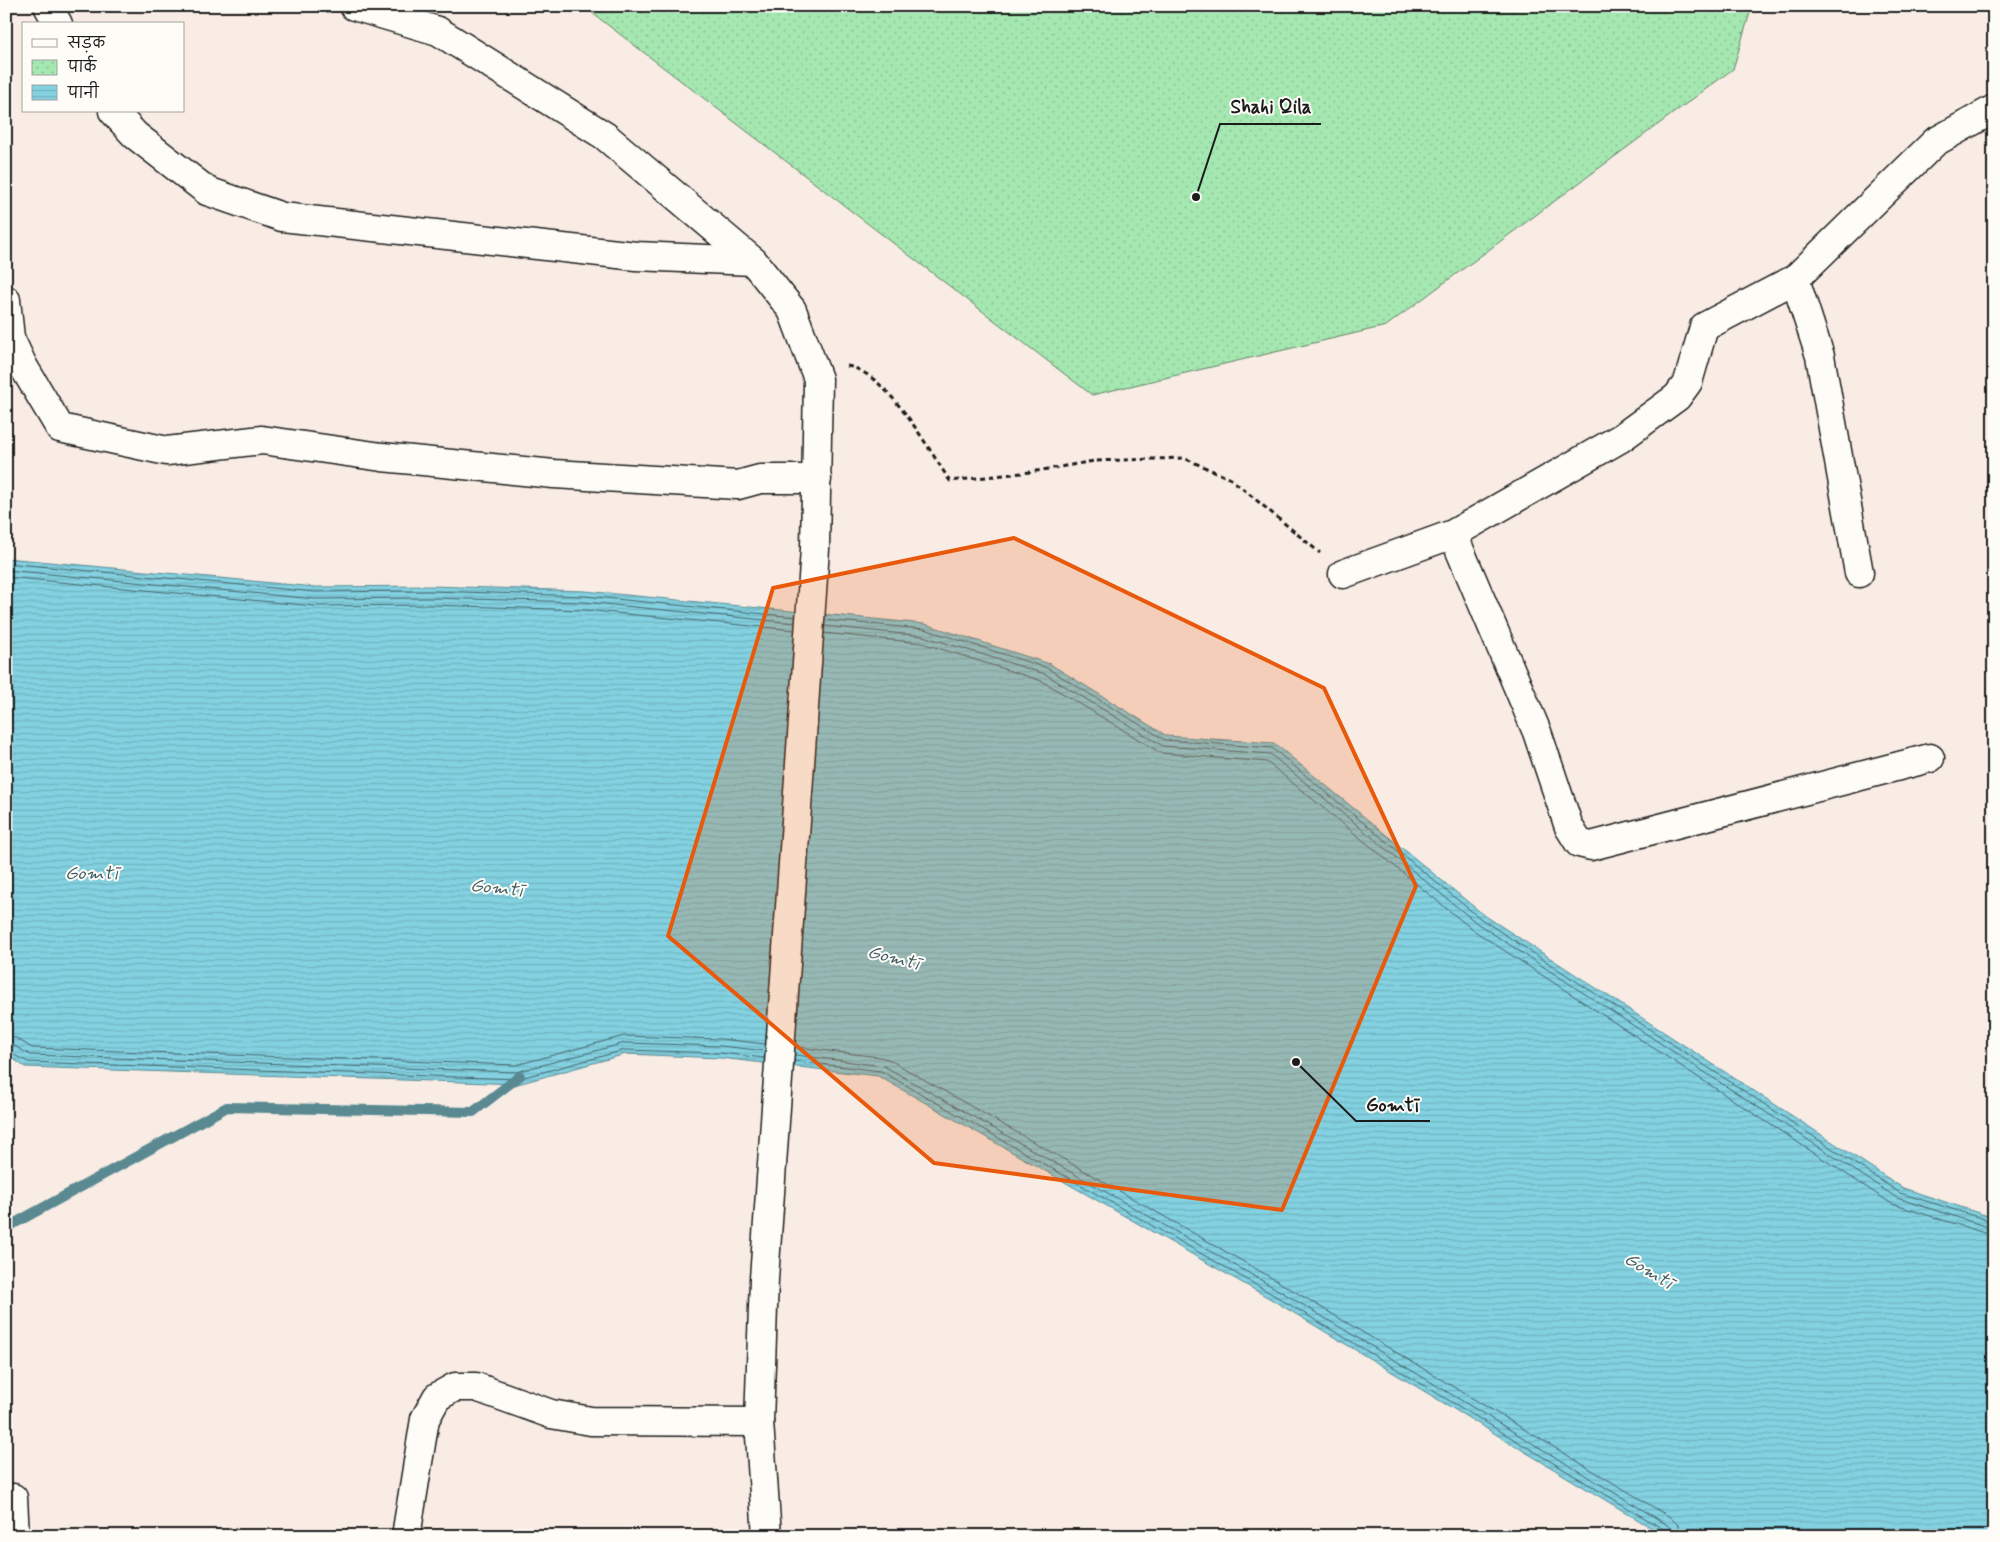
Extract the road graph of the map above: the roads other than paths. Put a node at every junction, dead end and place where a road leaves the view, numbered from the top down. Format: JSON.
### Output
{"nodes":[{"id":1,"x":48,"y":6,"type":"edge"},
{"id":2,"x":354,"y":6,"type":"edge"},
{"id":3,"x":57,"y":22,"type":"edge"},
{"id":4,"x":1994,"y":109,"type":"edge"},
{"id":5,"x":114,"y":112,"type":"edge"},
{"id":6,"x":753,"y":261,"type":"junction"},
{"id":7,"x":1795,"y":279,"type":"junction"},
{"id":8,"x":6,"y":300,"type":"edge"},
{"id":9,"x":817,"y":479,"type":"junction"},
{"id":10,"x":1453,"y":534,"type":"junction"},
{"id":11,"x":1859,"y":573,"type":"dead end"},
{"id":12,"x":1343,"y":574,"type":"road end"},
{"id":13,"x":1930,"y":758,"type":"dead end"},
{"id":14,"x":759,"y":1422,"type":"junction"},
{"id":15,"x":13,"y":1498,"type":"dead end"},
{"id":16,"x":15,"y":1536,"type":"edge"},
{"id":17,"x":406,"y":1536,"type":"edge"},
{"id":18,"x":767,"y":1536,"type":"edge"}],
"edges":[{"from":1,"to":3,"type":"street"},
{"from":2,"to":6,"type":"street"},
{"from":4,"to":7,"type":"street"},
{"from":5,"to":6,"type":"street"},
{"from":6,"to":9,"type":"street"},
{"from":7,"to":10,"type":"street"},
{"from":7,"to":11,"type":"street"},
{"from":8,"to":9,"type":"street"},
{"from":9,"to":14,"type":"street"},
{"from":10,"to":12,"type":"street"},
{"from":10,"to":13,"type":"street"},
{"from":14,"to":17,"type":"street"},
{"from":14,"to":18,"type":"street"},
{"from":15,"to":16,"type":"street"}]}
